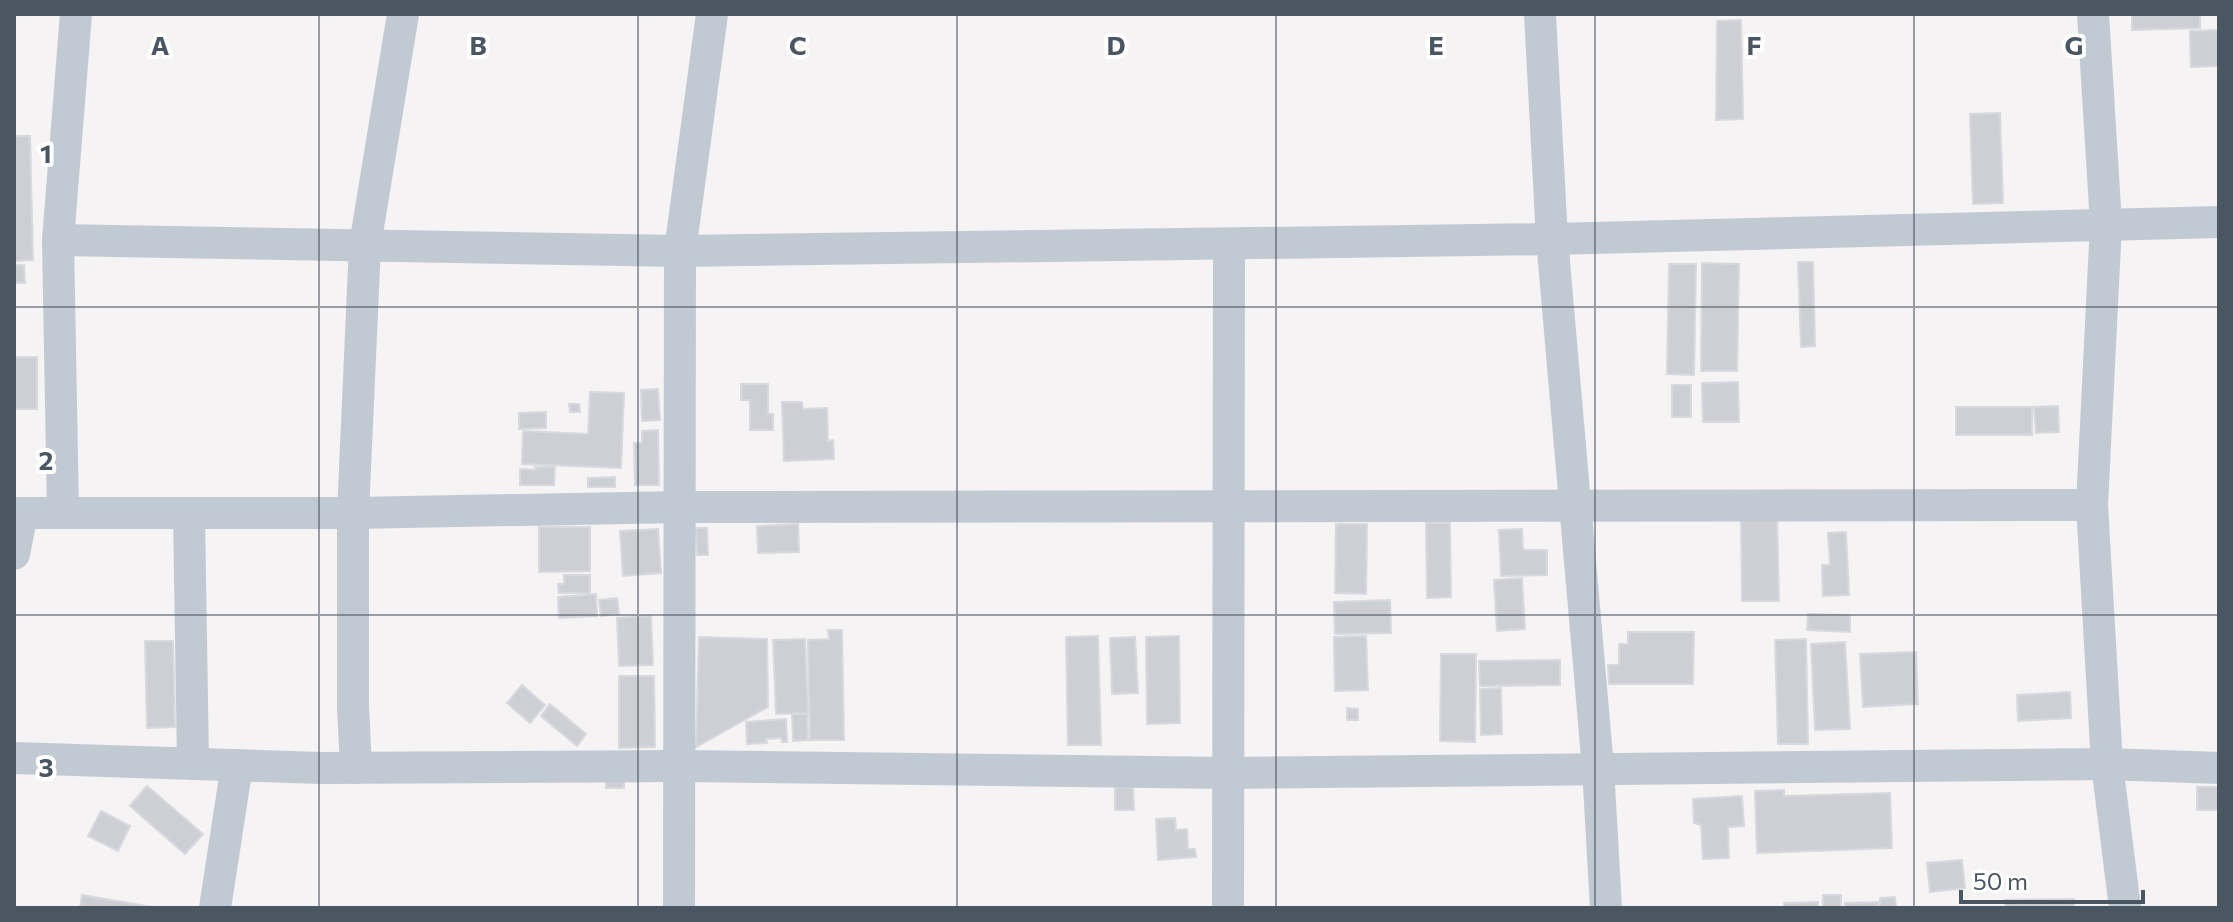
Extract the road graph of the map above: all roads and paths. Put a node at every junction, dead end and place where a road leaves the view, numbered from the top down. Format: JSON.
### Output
{"nodes":[{"id":1,"x":76,"y":14,"type":"edge"},
{"id":2,"x":403,"y":14,"type":"edge"},
{"id":3,"x":712,"y":14,"type":"edge"},
{"id":4,"x":1540,"y":14,"type":"edge"},
{"id":5,"x":2093,"y":14,"type":"edge"},
{"id":6,"x":2219,"y":222,"type":"edge"},
{"id":7,"x":2106,"y":224,"type":"junction"},
{"id":8,"x":1552,"y":239,"type":"junction"},
{"id":9,"x":58,"y":240,"type":"junction"},
{"id":10,"x":365,"y":245,"type":"junction"},
{"id":11,"x":1229,"y":245,"type":"junction"},
{"id":12,"x":680,"y":251,"type":"junction"},
{"id":13,"x":2092,"y":505,"type":"junction"},
{"id":14,"x":1230,"y":506,"type":"junction"},
{"id":15,"x":680,"y":507,"type":"junction"},
{"id":16,"x":1575,"y":507,"type":"junction"},
{"id":17,"x":18,"y":513,"type":"edge"},
{"id":18,"x":63,"y":513,"type":"junction"},
{"id":19,"x":189,"y":513,"type":"junction"},
{"id":20,"x":353,"y":513,"type":"junction"},
{"id":21,"x":14,"y":554,"type":"edge"},
{"id":22,"x":14,"y":758,"type":"edge"},
{"id":23,"x":193,"y":764,"type":"junction"},
{"id":24,"x":2107,"y":764,"type":"junction"},
{"id":25,"x":237,"y":765,"type":"junction"},
{"id":26,"x":681,"y":766,"type":"junction"},
{"id":27,"x":356,"y":768,"type":"junction"},
{"id":28,"x":1598,"y":768,"type":"junction"},
{"id":29,"x":2219,"y":768,"type":"edge"},
{"id":30,"x":1228,"y":773,"type":"junction"},
{"id":31,"x":215,"y":908,"type":"edge"},
{"id":32,"x":679,"y":908,"type":"edge"},
{"id":33,"x":1228,"y":908,"type":"edge"},
{"id":34,"x":1606,"y":908,"type":"edge"},
{"id":35,"x":2125,"y":908,"type":"edge"}],
"edges":[{"from":1,"to":9,"type":"street"},
{"from":2,"to":10,"type":"street"},
{"from":3,"to":12,"type":"street"},
{"from":4,"to":8,"type":"street"},
{"from":5,"to":7,"type":"street"},
{"from":6,"to":7,"type":"street"},
{"from":7,"to":8,"type":"street"},
{"from":7,"to":13,"type":"street"},
{"from":8,"to":11,"type":"street"},
{"from":8,"to":16,"type":"street"},
{"from":9,"to":10,"type":"street"},
{"from":9,"to":18,"type":"street"},
{"from":10,"to":12,"type":"street"},
{"from":10,"to":20,"type":"street"},
{"from":11,"to":12,"type":"street"},
{"from":11,"to":14,"type":"street"},
{"from":12,"to":15,"type":"street"},
{"from":13,"to":16,"type":"street"},
{"from":13,"to":24,"type":"street"},
{"from":14,"to":15,"type":"street"},
{"from":14,"to":16,"type":"street"},
{"from":14,"to":30,"type":"street"},
{"from":15,"to":20,"type":"street"},
{"from":15,"to":26,"type":"street"},
{"from":16,"to":28,"type":"street"},
{"from":17,"to":18,"type":"street"},
{"from":17,"to":21,"type":"street"},
{"from":18,"to":19,"type":"street"},
{"from":19,"to":20,"type":"street"},
{"from":19,"to":23,"type":"street"},
{"from":20,"to":27,"type":"street"},
{"from":22,"to":23,"type":"street"},
{"from":23,"to":25,"type":"street"},
{"from":24,"to":28,"type":"street"},
{"from":24,"to":29,"type":"street"},
{"from":24,"to":35,"type":"street"},
{"from":25,"to":27,"type":"street"},
{"from":25,"to":31,"type":"street"},
{"from":26,"to":27,"type":"street"},
{"from":26,"to":30,"type":"street"},
{"from":26,"to":32,"type":"street"},
{"from":28,"to":30,"type":"street"},
{"from":28,"to":34,"type":"street"},
{"from":30,"to":33,"type":"street"}]}
